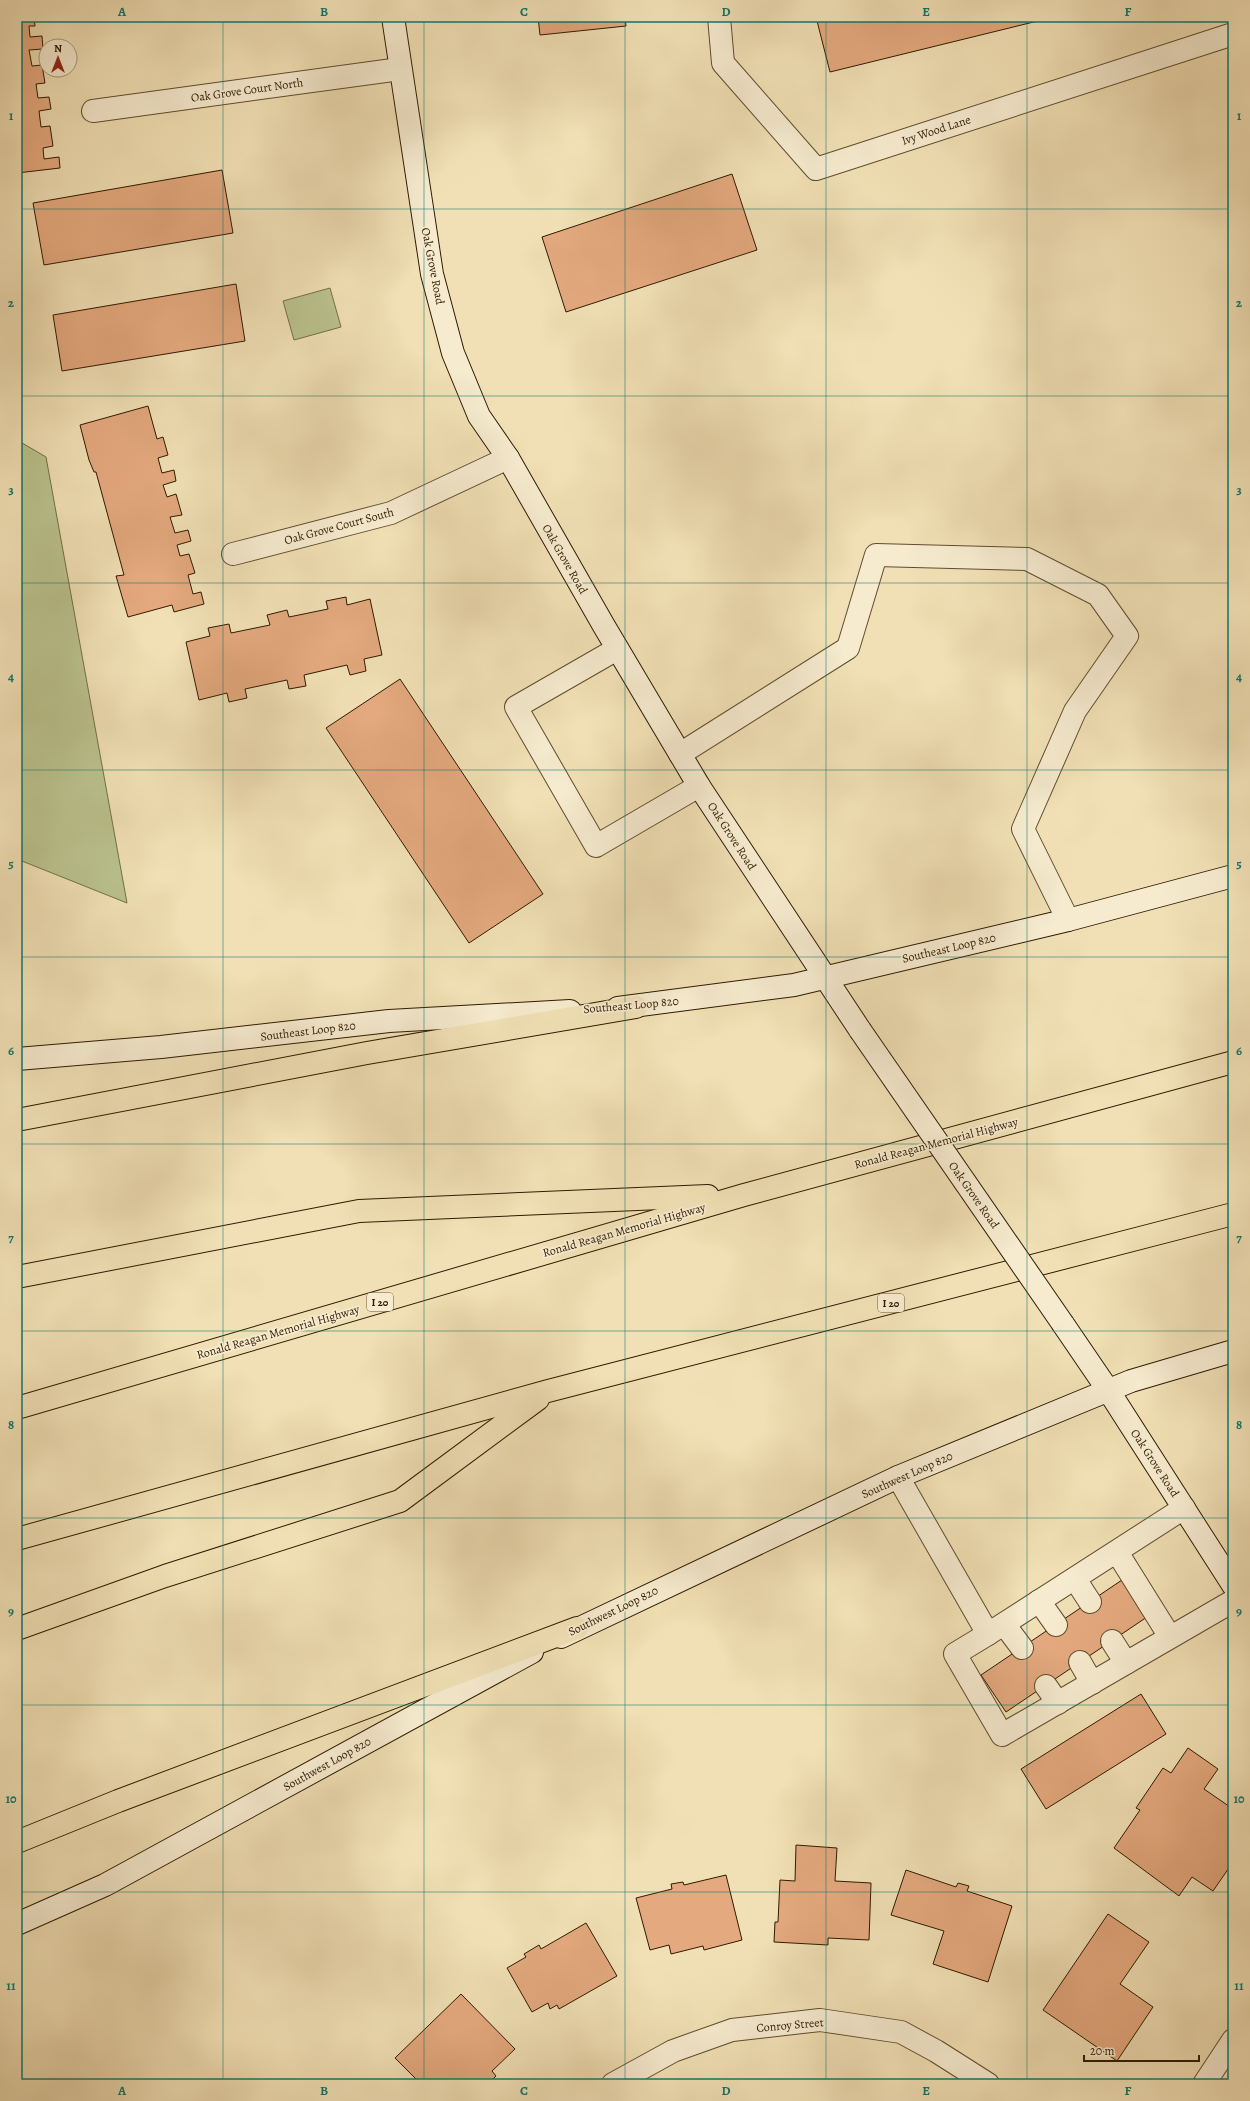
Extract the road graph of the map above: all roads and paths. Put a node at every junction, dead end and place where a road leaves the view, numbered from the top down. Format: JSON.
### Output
{"nodes":[{"id":1,"x":392,"y":17,"type":"edge"},
{"id":2,"x":719,"y":17,"type":"edge"},
{"id":3,"x":1233,"y":34,"type":"edge"},
{"id":4,"x":400,"y":69,"type":"junction"},
{"id":5,"x":93,"y":111,"type":"dead end"},
{"id":6,"x":508,"y":458,"type":"junction"},
{"id":7,"x":233,"y":554,"type":"dead end"},
{"id":8,"x":617,"y":649,"type":"junction"},
{"id":9,"x":680,"y":754,"type":"junction"},
{"id":10,"x":699,"y":786,"type":"junction"},
{"id":11,"x":1233,"y":876,"type":"edge"},
{"id":12,"x":1068,"y":920,"type":"junction"},
{"id":13,"x":824,"y":978,"type":"junction"},
{"id":14,"x":636,"y":1007,"type":"junction"},
{"id":15,"x":17,"y":1059,"type":"edge"},
{"id":16,"x":1233,"y":1062,"type":"edge"},
{"id":17,"x":17,"y":1120,"type":"edge"},
{"id":18,"x":744,"y":1195,"type":"junction"},
{"id":19,"x":1233,"y":1214,"type":"edge"},
{"id":20,"x":17,"y":1277,"type":"edge"},
{"id":21,"x":1233,"y":1351,"type":"edge"},
{"id":22,"x":1108,"y":1390,"type":"junction"},
{"id":23,"x":548,"y":1391,"type":"junction"},
{"id":24,"x":17,"y":1408,"type":"edge"},
{"id":25,"x":898,"y":1477,"type":"junction"},
{"id":26,"x":1184,"y":1508,"type":"junction"},
{"id":27,"x":17,"y":1539,"type":"edge"},
{"id":28,"x":1117,"y":1552,"type":"junction"},
{"id":29,"x":1075,"y":1579,"type":"junction"},
{"id":30,"x":1233,"y":1585,"type":"edge"},
{"id":31,"x":1039,"y":1601,"type":"junction"},
{"id":32,"x":1233,"y":1601,"type":"edge"},
{"id":33,"x":1090,"y":1602,"type":"dead end"},
{"id":34,"x":1056,"y":1625,"type":"dead end"},
{"id":35,"x":577,"y":1628,"type":"junction"},
{"id":36,"x":17,"y":1629,"type":"edge"},
{"id":37,"x":996,"y":1629,"type":"junction"},
{"id":38,"x":1170,"y":1637,"type":"junction"},
{"id":39,"x":1112,"y":1641,"type":"dead end"},
{"id":40,"x":1022,"y":1648,"type":"dead end"},
{"id":41,"x":1080,"y":1662,"type":"dead end"},
{"id":42,"x":1126,"y":1663,"type":"junction"},
{"id":43,"x":1092,"y":1683,"type":"junction"},
{"id":44,"x":17,"y":1842,"type":"edge"},
{"id":45,"x":17,"y":1924,"type":"edge"},
{"id":46,"x":1233,"y":2040,"type":"edge"},
{"id":47,"x":613,"y":2084,"type":"edge"},
{"id":48,"x":988,"y":2084,"type":"edge"},
{"id":49,"x":1204,"y":2084,"type":"edge"}],
"edges":[{"from":1,"to":4,"type":"main road","name":"Oak Grove Road"},
{"from":2,"to":3,"type":"main road","name":"Ivy Wood Lane"},
{"from":4,"to":5,"type":"main road","name":"Oak Grove Court North"},
{"from":4,"to":6,"type":"main road","name":"Oak Grove Road"},
{"from":6,"to":7,"type":"main road","name":"Oak Grove Court South"},
{"from":6,"to":8,"type":"main road","name":"Oak Grove Road"},
{"from":8,"to":9,"type":"main road","name":"Oak Grove Road"},
{"from":8,"to":10,"type":"main road"},
{"from":9,"to":10,"type":"main road","name":"Oak Grove Road"},
{"from":9,"to":12,"type":"main road"},
{"from":10,"to":13,"type":"main road","name":"Oak Grove Road"},
{"from":11,"to":12,"type":"main road","name":"Southeast Loop 820"},
{"from":12,"to":13,"type":"main road","name":"Southeast Loop 820"},
{"from":13,"to":14,"type":"main road","name":"Southeast Loop 820"},
{"from":13,"to":22,"type":"main road","name":"Oak Grove Road","bridge":true},
{"from":14,"to":15,"type":"main road","name":"Southeast Loop 820"},
{"from":14,"to":17,"type":"highway"},
{"from":16,"to":18,"type":"highway","name":"Ronald Reagan Memorial Highway","number":"I 20"},
{"from":18,"to":20,"type":"highway"},
{"from":18,"to":24,"type":"highway","name":"Ronald Reagan Memorial Highway","number":"I 20"},
{"from":19,"to":23,"type":"highway","number":"I 20"},
{"from":21,"to":22,"type":"main road","name":"Southwest Loop 820"},
{"from":22,"to":25,"type":"main road","name":"Southwest Loop 820"},
{"from":22,"to":26,"type":"main road","name":"Oak Grove Road"},
{"from":23,"to":27,"type":"highway","number":"I 20"},
{"from":23,"to":36,"type":"highway"},
{"from":25,"to":35,"type":"main road","name":"Southwest Loop 820"},
{"from":25,"to":37,"type":"main road"},
{"from":26,"to":28,"type":"main road"},
{"from":26,"to":30,"type":"main road","name":"Oak Grove Road"},
{"from":28,"to":29,"type":"main road"},
{"from":28,"to":38,"type":"main road"},
{"from":29,"to":31,"type":"main road"},
{"from":29,"to":33,"type":"main road"},
{"from":31,"to":34,"type":"main road"},
{"from":31,"to":37,"type":"main road"},
{"from":32,"to":38,"type":"main road"},
{"from":35,"to":44,"type":"highway"},
{"from":35,"to":45,"type":"main road","name":"Southwest Loop 820"},
{"from":37,"to":40,"type":"main road"},
{"from":37,"to":43,"type":"main road"},
{"from":38,"to":42,"type":"main road"},
{"from":39,"to":42,"type":"main road"},
{"from":41,"to":43,"type":"main road"},
{"from":42,"to":43,"type":"main road"},
{"from":46,"to":49,"type":"main road"},
{"from":47,"to":48,"type":"main road","name":"Conroy Street"}]}
